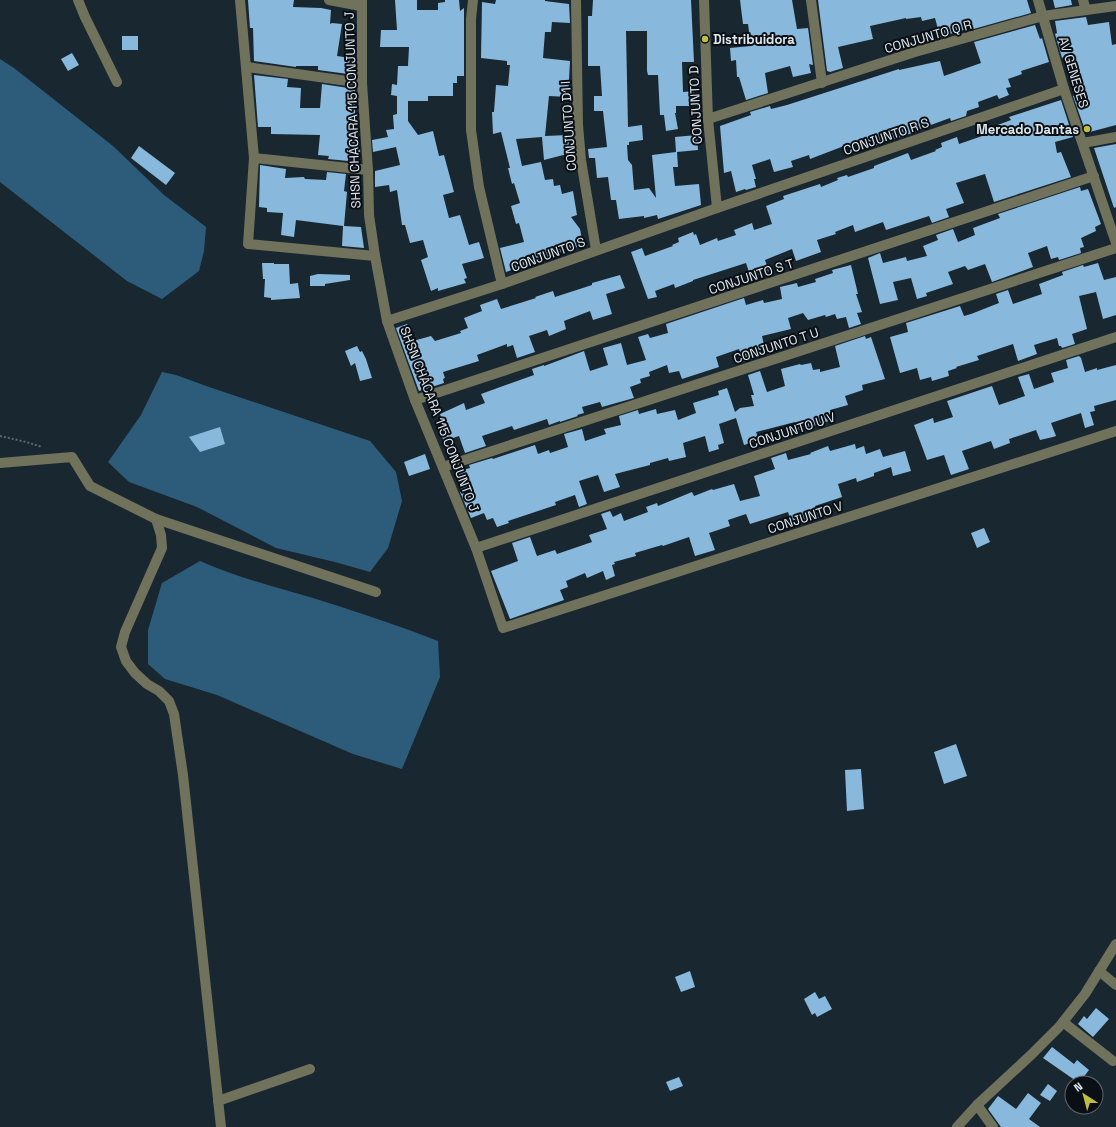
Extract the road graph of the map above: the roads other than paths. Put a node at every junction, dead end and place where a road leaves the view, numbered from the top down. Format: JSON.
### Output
{"nodes":[{"id":1,"x":78,"y":0,"type":"edge"},
{"id":2,"x":240,"y":0,"type":"edge"},
{"id":3,"x":329,"y":0,"type":"edge"},
{"id":4,"x":473,"y":0,"type":"edge"},
{"id":5,"x":576,"y":0,"type":"edge"},
{"id":6,"x":704,"y":0,"type":"edge"},
{"id":7,"x":811,"y":0,"type":"edge"},
{"id":8,"x":1038,"y":0,"type":"edge"},
{"id":9,"x":361,"y":3,"type":"edge"},
{"id":10,"x":1085,"y":5,"type":"edge"},
{"id":11,"x":1116,"y":6,"type":"edge"},
{"id":12,"x":1043,"y":16,"type":"junction"},
{"id":13,"x":247,"y":67,"type":"junction"},
{"id":14,"x":117,"y":82,"type":"dead end"},
{"id":15,"x":362,"y":83,"type":"junction"},
{"id":16,"x":822,"y":83,"type":"junction"},
{"id":17,"x":1064,"y":89,"type":"junction"},
{"id":18,"x":708,"y":118,"type":"junction"},
{"id":19,"x":1116,"y":137,"type":"edge"},
{"id":20,"x":1083,"y":142,"type":"junction"},
{"id":21,"x":254,"y":158,"type":"junction"},
{"id":22,"x":368,"y":170,"type":"junction"},
{"id":23,"x":1094,"y":176,"type":"junction"},
{"id":24,"x":717,"y":208,"type":"junction"},
{"id":25,"x":1116,"y":243,"type":"edge"},
{"id":26,"x":1116,"y":248,"type":"edge"},
{"id":27,"x":596,"y":250,"type":"junction"},
{"id":28,"x":375,"y":256,"type":"junction"},
{"id":29,"x":502,"y":284,"type":"junction"},
{"id":30,"x":387,"y":321,"type":"junction"},
{"id":31,"x":1116,"y":336,"type":"edge"},
{"id":32,"x":415,"y":400,"type":"junction"},
{"id":33,"x":1116,"y":431,"type":"edge"},
{"id":34,"x":0,"y":463,"type":"edge"},
{"id":35,"x":443,"y":467,"type":"junction"},
{"id":36,"x":156,"y":519,"type":"junction"},
{"id":37,"x":476,"y":548,"type":"junction"},
{"id":38,"x":376,"y":592,"type":"dead end"},
{"id":39,"x":503,"y":628,"type":"joint"},
{"id":40,"x":1116,"y":944,"type":"edge"},
{"id":41,"x":1099,"y":971,"type":"junction"},
{"id":42,"x":1116,"y":985,"type":"edge"},
{"id":43,"x":1063,"y":1022,"type":"junction"},
{"id":44,"x":1113,"y":1061,"type":"dead end"},
{"id":45,"x":310,"y":1069,"type":"dead end"},
{"id":46,"x":218,"y":1101,"type":"junction"},
{"id":47,"x":977,"y":1105,"type":"junction"},
{"id":48,"x":221,"y":1127,"type":"edge"},
{"id":49,"x":957,"y":1127,"type":"edge"},
{"id":50,"x":993,"y":1127,"type":"edge"}],
"edges":[{"from":1,"to":14,"type":"street"},
{"from":2,"to":13,"type":"street"},
{"from":3,"to":9,"type":"street"},
{"from":4,"to":29,"type":"street"},
{"from":5,"to":27,"type":"street","name":"CONJUNTO D1 I"},
{"from":6,"to":18,"type":"street","name":"CONJUNTO D"},
{"from":7,"to":16,"type":"street"},
{"from":8,"to":12,"type":"street","name":"AV GENESES"},
{"from":9,"to":15,"type":"street","name":"SHSN CHÁCARA 115 CONJUNTO J"},
{"from":10,"to":11,"type":"street","name":"CONJUNTO Q R"},
{"from":10,"to":12,"type":"street","name":"CONJUNTO Q R"},
{"from":12,"to":16,"type":"street","name":"CONJUNTO Q R"},
{"from":12,"to":17,"type":"street","name":"AV GENESES"},
{"from":13,"to":15,"type":"street"},
{"from":13,"to":21,"type":"street"},
{"from":15,"to":22,"type":"street","name":"SHSN CHÁCARA 115 CONJUNTO J"},
{"from":16,"to":18,"type":"street","name":"CONJUNTO Q R"},
{"from":17,"to":20,"type":"street","name":"AV GENESES"},
{"from":17,"to":24,"type":"street","name":"CONJUNTO R S"},
{"from":18,"to":24,"type":"street","name":"CONJUNTO D"},
{"from":19,"to":20,"type":"street"},
{"from":20,"to":23,"type":"street","name":"AV GENESES"},
{"from":21,"to":22,"type":"street"},
{"from":21,"to":28,"type":"street"},
{"from":22,"to":28,"type":"street","name":"SHSN CHÁCARA 115 CONJUNTO J"},
{"from":23,"to":25,"type":"street","name":"AV GENESES"},
{"from":23,"to":32,"type":"street","name":"CONJUNTO S T"},
{"from":24,"to":27,"type":"street","name":"CONJUNTO S"},
{"from":26,"to":35,"type":"street","name":"CONJUNTO T U"},
{"from":27,"to":29,"type":"street","name":"CONJUNTO S"},
{"from":28,"to":30,"type":"street","name":"SHSN CHÁCARA 115 CONJUNTO J"},
{"from":29,"to":30,"type":"street","name":"CONJUNTO S"},
{"from":30,"to":32,"type":"street","name":"SHSN CHÁCARA 115 CONJUNTO J"},
{"from":31,"to":37,"type":"street","name":"CONJUNTO U V"},
{"from":32,"to":35,"type":"street","name":"SHSN CHÁCARA 115 CONJUNTO J"},
{"from":33,"to":39,"type":"street","name":"CONJUNTO V"},
{"from":34,"to":36,"type":"street"},
{"from":35,"to":37,"type":"street","name":"SHSN CHÁCARA 115 CONJUNTO J"},
{"from":36,"to":38,"type":"street"},
{"from":36,"to":46,"type":"street"},
{"from":37,"to":39,"type":"street","name":"SHSN CHÁCARA 115 CONJUNTO J"},
{"from":40,"to":41,"type":"street"},
{"from":41,"to":42,"type":"street"},
{"from":41,"to":43,"type":"street"},
{"from":43,"to":44,"type":"street"},
{"from":43,"to":47,"type":"street"},
{"from":45,"to":46,"type":"street"},
{"from":46,"to":48,"type":"street"},
{"from":47,"to":49,"type":"street"},
{"from":47,"to":50,"type":"street"}]}
